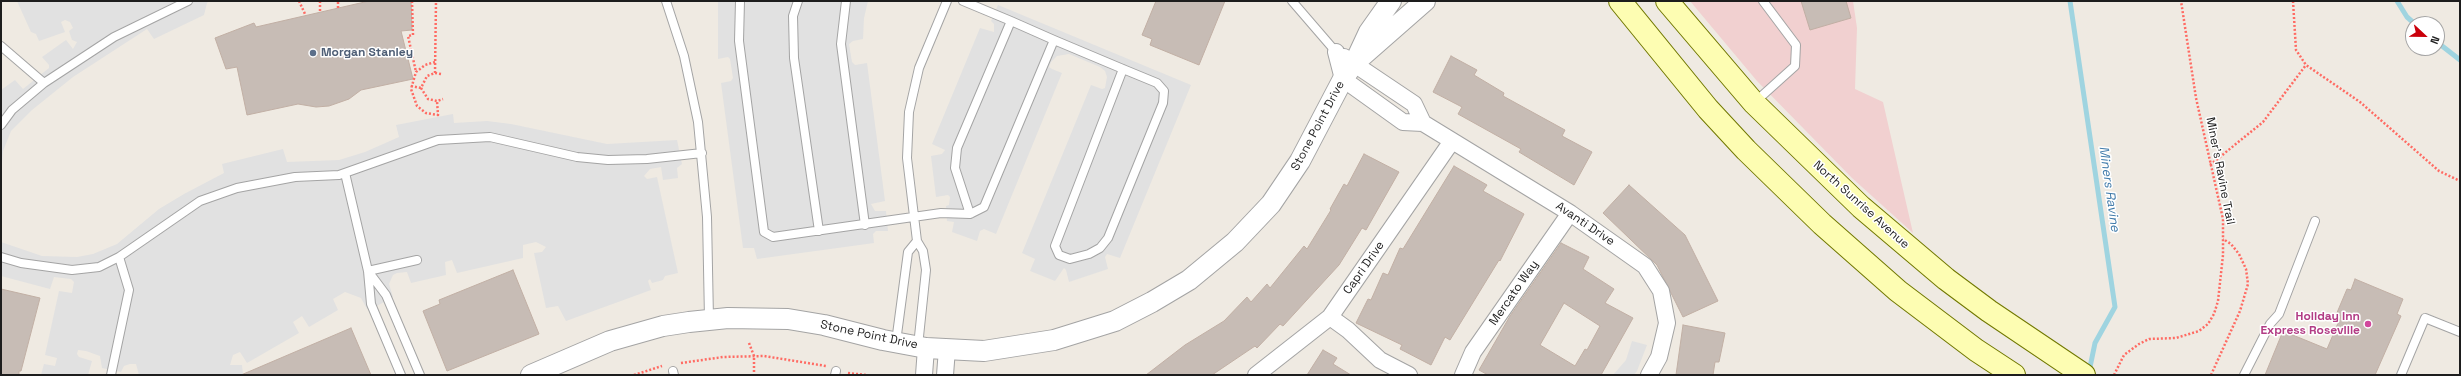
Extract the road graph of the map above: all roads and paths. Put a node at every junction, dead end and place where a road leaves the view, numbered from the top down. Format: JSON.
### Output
{"nodes":[{"id":1,"x":188,"y":1,"type":"edge"},
{"id":2,"x":299,"y":1,"type":"edge"},
{"id":3,"x":320,"y":1,"type":"edge"},
{"id":4,"x":338,"y":1,"type":"edge"},
{"id":5,"x":412,"y":1,"type":"edge"},
{"id":6,"x":436,"y":1,"type":"edge"},
{"id":7,"x":666,"y":1,"type":"edge"},
{"id":8,"x":740,"y":1,"type":"edge"},
{"id":9,"x":798,"y":1,"type":"edge"},
{"id":10,"x":846,"y":1,"type":"edge"},
{"id":11,"x":947,"y":1,"type":"edge"},
{"id":12,"x":963,"y":1,"type":"edge"},
{"id":13,"x":1292,"y":1,"type":"edge"},
{"id":14,"x":1391,"y":1,"type":"edge"},
{"id":15,"x":1426,"y":1,"type":"edge"},
{"id":16,"x":1620,"y":1,"type":"edge"},
{"id":17,"x":1667,"y":1,"type":"edge"},
{"id":18,"x":1763,"y":1,"type":"edge"},
{"id":19,"x":2182,"y":1,"type":"edge"},
{"id":20,"x":2293,"y":1,"type":"edge"},
{"id":21,"x":338,"y":8,"type":"dead end"},
{"id":22,"x":320,"y":11,"type":"dead end"},
{"id":23,"x":305,"y":14,"type":"dead end"},
{"id":24,"x":1011,"y":21,"type":"junction"},
{"id":25,"x":1054,"y":40,"type":"junction"},
{"id":26,"x":1,"y":46,"type":"edge"},
{"id":27,"x":1336,"y":52,"type":"junction"},
{"id":28,"x":435,"y":62,"type":"junction"},
{"id":29,"x":1355,"y":62,"type":"junction"},
{"id":30,"x":2306,"y":64,"type":"junction"},
{"id":31,"x":1123,"y":69,"type":"junction"},
{"id":32,"x":416,"y":72,"type":"junction"},
{"id":33,"x":435,"y":73,"type":"junction"},
{"id":34,"x":441,"y":74,"type":"dead end"},
{"id":35,"x":1343,"y":79,"type":"junction"},
{"id":36,"x":44,"y":83,"type":"junction"},
{"id":37,"x":411,"y":86,"type":"junction"},
{"id":38,"x":421,"y":88,"type":"junction"},
{"id":39,"x":1400,"y":94,"type":"junction"},
{"id":40,"x":442,"y":99,"type":"dead end"},
{"id":41,"x":437,"y":101,"type":"junction"},
{"id":42,"x":1754,"y":103,"type":"junction"},
{"id":43,"x":1388,"y":111,"type":"junction"},
{"id":44,"x":1423,"y":123,"type":"junction"},
{"id":45,"x":1,"y":125,"type":"edge"},
{"id":46,"x":1452,"y":141,"type":"junction"},
{"id":47,"x":702,"y":153,"type":"junction"},
{"id":48,"x":2210,"y":166,"type":"junction"},
{"id":49,"x":345,"y":174,"type":"junction"},
{"id":50,"x":2460,"y":181,"type":"edge"},
{"id":51,"x":1570,"y":213,"type":"junction"},
{"id":52,"x":970,"y":214,"type":"junction"},
{"id":53,"x":914,"y":218,"type":"junction"},
{"id":54,"x":2315,"y":221,"type":"dead end"},
{"id":55,"x":865,"y":225,"type":"junction"},
{"id":56,"x":819,"y":231,"type":"junction"},
{"id":57,"x":2223,"y":239,"type":"junction"},
{"id":58,"x":917,"y":240,"type":"junction"},
{"id":59,"x":1,"y":257,"type":"edge"},
{"id":60,"x":119,"y":258,"type":"junction"},
{"id":61,"x":417,"y":260,"type":"dead end"},
{"id":62,"x":368,"y":272,"type":"junction"},
{"id":63,"x":1330,"y":317,"type":"junction"},
{"id":64,"x":708,"y":320,"type":"junction"},
{"id":65,"x":2460,"y":332,"type":"edge"},
{"id":66,"x":896,"y":342,"type":"junction"},
{"id":67,"x":749,"y":343,"type":"dead end"},
{"id":68,"x":922,"y":347,"type":"junction"},
{"id":69,"x":947,"y":349,"type":"junction"},
{"id":70,"x":754,"y":356,"type":"junction"},
{"id":71,"x":672,"y":369,"type":"edge"},
{"id":72,"x":835,"y":373,"type":"edge"},
{"id":73,"x":111,"y":375,"type":"edge"},
{"id":74,"x":401,"y":375,"type":"edge"},
{"id":75,"x":420,"y":375,"type":"edge"},
{"id":76,"x":531,"y":375,"type":"edge"},
{"id":77,"x":634,"y":375,"type":"edge"},
{"id":78,"x":754,"y":375,"type":"edge"},
{"id":79,"x":866,"y":375,"type":"edge"},
{"id":80,"x":924,"y":375,"type":"edge"},
{"id":81,"x":945,"y":375,"type":"edge"},
{"id":82,"x":1256,"y":375,"type":"edge"},
{"id":83,"x":1409,"y":375,"type":"edge"},
{"id":84,"x":1463,"y":375,"type":"edge"},
{"id":85,"x":1649,"y":375,"type":"edge"},
{"id":86,"x":2014,"y":375,"type":"edge"},
{"id":87,"x":2084,"y":375,"type":"edge"},
{"id":88,"x":2114,"y":375,"type":"edge"},
{"id":89,"x":2211,"y":375,"type":"edge"},
{"id":90,"x":2244,"y":375,"type":"edge"},
{"id":91,"x":2401,"y":375,"type":"edge"}],
"edges":[{"from":1,"to":36,"type":"lane"},
{"from":2,"to":23,"type":"path"},
{"from":3,"to":22,"type":"path"},
{"from":4,"to":21,"type":"path"},
{"from":5,"to":32,"type":"path"},
{"from":6,"to":28,"type":"path"},
{"from":7,"to":47,"type":"lane"},
{"from":8,"to":56,"type":"lane"},
{"from":9,"to":56,"type":"lane"},
{"from":10,"to":55,"type":"lane"},
{"from":11,"to":53,"type":"lane"},
{"from":12,"to":24,"type":"lane"},
{"from":13,"to":27,"type":"lane"},
{"from":14,"to":29,"type":"street","name":"Stone Point Drive"},
{"from":15,"to":29,"type":"street","name":"Stone Point Drive"},
{"from":16,"to":86,"type":"main road"},
{"from":17,"to":42,"type":"main road","name":"North Sunrise Avenue"},
{"from":18,"to":42,"type":"lane"},
{"from":19,"to":48,"type":"path","name":"Miner's Ravine Trail"},
{"from":20,"to":30,"type":"path"},
{"from":24,"to":25,"type":"lane"},
{"from":24,"to":52,"type":"lane"},
{"from":25,"to":31,"type":"lane"},
{"from":25,"to":52,"type":"lane"},
{"from":26,"to":36,"type":"lane"},
{"from":27,"to":29,"type":"street"},
{"from":27,"to":35,"type":"street"},
{"from":28,"to":32,"type":"path"},
{"from":28,"to":33,"type":"path"},
{"from":29,"to":35,"type":"street","name":"Stone Point Drive"},
{"from":29,"to":39,"type":"street"},
{"from":30,"to":48,"type":"path"},
{"from":30,"to":50,"type":"path"},
{"from":31,"to":31,"type":"lane"},
{"from":32,"to":37,"type":"path"},
{"from":33,"to":34,"type":"path"},
{"from":33,"to":38,"type":"path"},
{"from":35,"to":43,"type":"street","name":"Avanti Drive"},
{"from":35,"to":69,"type":"street","name":"Stone Point Drive"},
{"from":36,"to":45,"type":"lane"},
{"from":37,"to":38,"type":"path"},
{"from":37,"to":41,"type":"path"},
{"from":38,"to":41,"type":"path"},
{"from":39,"to":43,"type":"street"},
{"from":39,"to":44,"type":"street"},
{"from":40,"to":41,"type":"path"},
{"from":42,"to":87,"type":"main road","name":"North Sunrise Avenue"},
{"from":43,"to":44,"type":"street","name":"Avanti Drive"},
{"from":44,"to":46,"type":"street","name":"Avanti Drive"},
{"from":46,"to":51,"type":"street","name":"Avanti Drive"},
{"from":46,"to":63,"type":"street","name":"Capri Drive"},
{"from":47,"to":49,"type":"lane"},
{"from":47,"to":64,"type":"lane"},
{"from":48,"to":57,"type":"path","name":"Miner's Ravine Trail"},
{"from":49,"to":60,"type":"lane"},
{"from":49,"to":62,"type":"lane"},
{"from":51,"to":84,"type":"street","name":"Mercato Way"},
{"from":51,"to":85,"type":"street","name":"Avanti Drive"},
{"from":52,"to":53,"type":"lane"},
{"from":53,"to":55,"type":"lane"},
{"from":53,"to":58,"type":"lane"},
{"from":54,"to":90,"type":"lane"},
{"from":55,"to":56,"type":"lane"},
{"from":57,"to":88,"type":"path","name":"Miner's Ravine Trail"},
{"from":57,"to":89,"type":"path"},
{"from":58,"to":66,"type":"lane"},
{"from":58,"to":68,"type":"lane"},
{"from":59,"to":60,"type":"lane"},
{"from":60,"to":73,"type":"lane"},
{"from":61,"to":62,"type":"lane"},
{"from":62,"to":74,"type":"lane"},
{"from":62,"to":75,"type":"lane"},
{"from":63,"to":82,"type":"street","name":"Capri Drive"},
{"from":63,"to":83,"type":"street"},
{"from":64,"to":66,"type":"street","name":"Stone Point Drive"},
{"from":64,"to":76,"type":"street","name":"Stone Point Drive"},
{"from":65,"to":91,"type":"lane"},
{"from":66,"to":68,"type":"street","name":"Stone Point Drive"},
{"from":67,"to":70,"type":"path"},
{"from":68,"to":69,"type":"street","name":"Stone Point Drive"},
{"from":68,"to":80,"type":"street"},
{"from":69,"to":81,"type":"street"},
{"from":70,"to":71,"type":"path"},
{"from":70,"to":72,"type":"path"},
{"from":70,"to":78,"type":"path"},
{"from":71,"to":77,"type":"path"},
{"from":72,"to":79,"type":"path"}]}
